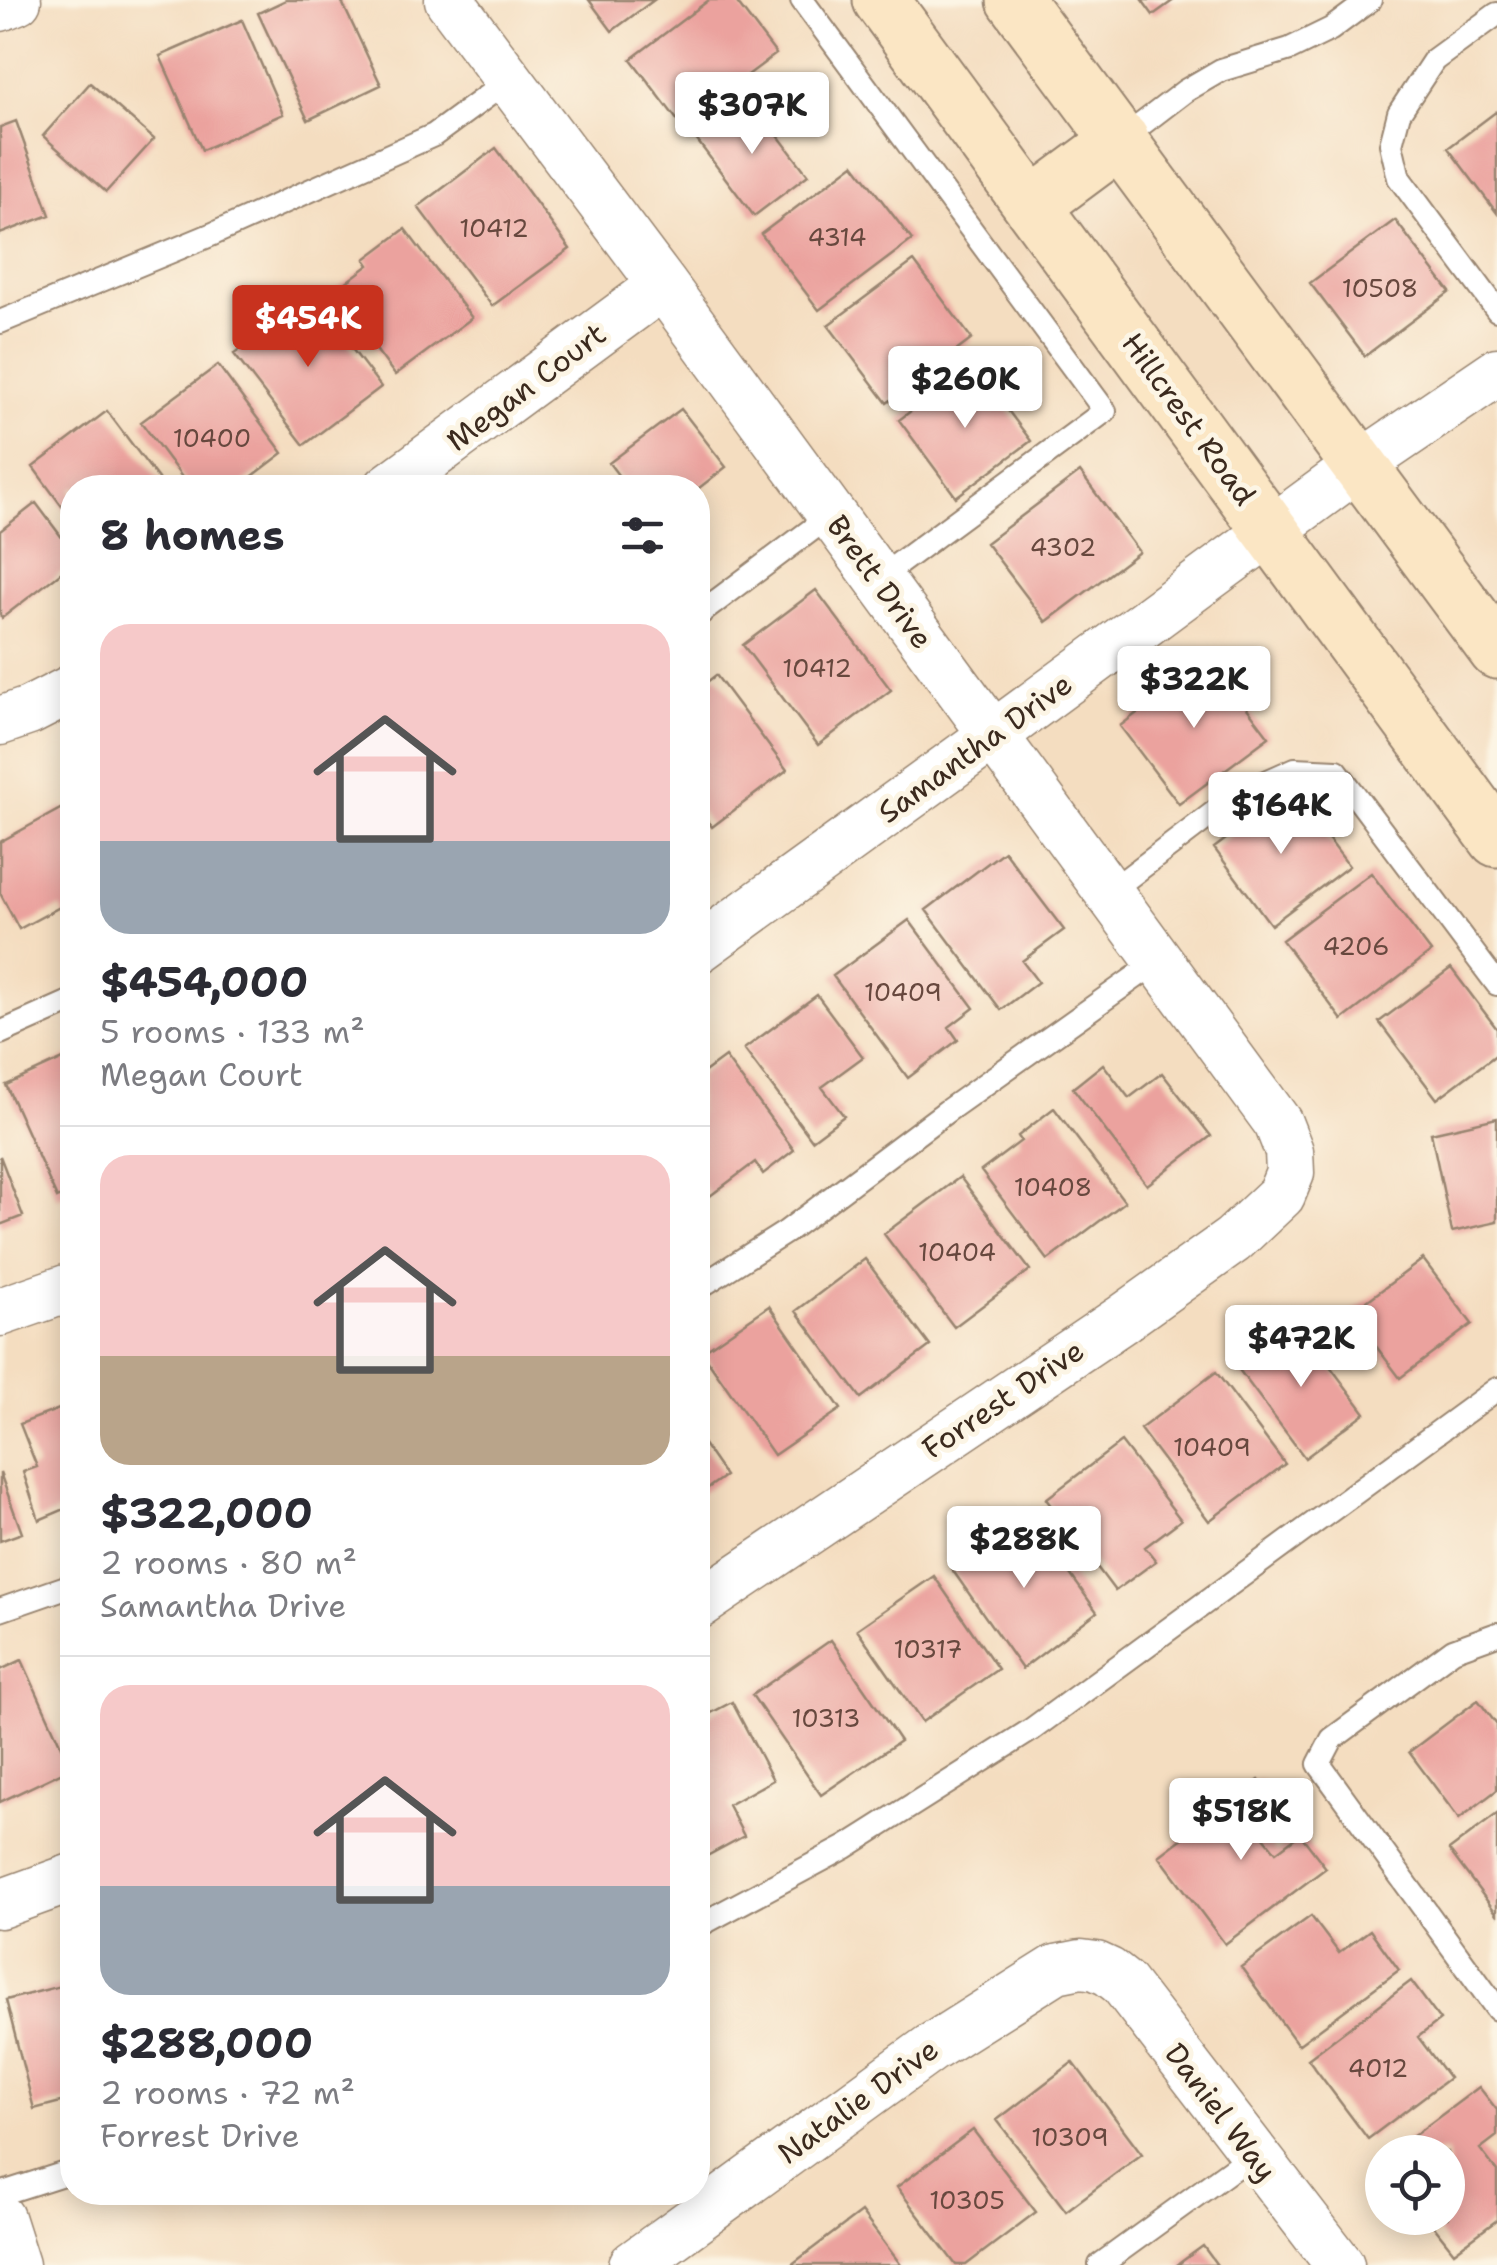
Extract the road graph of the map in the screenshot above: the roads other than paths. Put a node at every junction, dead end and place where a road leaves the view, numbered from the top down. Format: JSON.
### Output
{"nodes":[{"id":1,"x":17,"y":0,"type":"edge"},
{"id":2,"x":449,"y":0,"type":"edge"},
{"id":3,"x":802,"y":0,"type":"edge"},
{"id":4,"x":881,"y":0,"type":"edge"},
{"id":5,"x":1016,"y":0,"type":"edge"},
{"id":6,"x":1370,"y":0,"type":"edge"},
{"id":7,"x":0,"y":7,"type":"edge"},
{"id":8,"x":1497,"y":14,"type":"edge"},
{"id":9,"x":509,"y":80,"type":"junction"},
{"id":10,"x":1121,"y":140,"type":"junction"},
{"id":11,"x":1032,"y":206,"type":"junction"},
{"id":12,"x":663,"y":285,"type":"junction"},
{"id":13,"x":1497,"y":310,"type":"edge"},
{"id":14,"x":0,"y":322,"type":"edge"},
{"id":15,"x":1497,"y":372,"type":"edge"},
{"id":16,"x":1360,"y":465,"type":"junction"},
{"id":17,"x":406,"y":475,"type":"edge"},
{"id":18,"x":831,"y":515,"type":"junction"},
{"id":19,"x":1270,"y":530,"type":"junction"},
{"id":20,"x":878,"y":579,"type":"junction"},
{"id":21,"x":710,"y":606,"type":"edge"},
{"id":22,"x":1497,"y":651,"type":"edge"},
{"id":23,"x":60,"y":696,"type":"edge"},
{"id":24,"x":0,"y":721,"type":"edge"},
{"id":25,"x":992,"y":736,"type":"junction"},
{"id":26,"x":1497,"y":839,"type":"edge"},
{"id":27,"x":1108,"y":892,"type":"junction"},
{"id":28,"x":710,"y":940,"type":"edge"},
{"id":29,"x":1158,"y":961,"type":"junction"},
{"id":30,"x":1497,"y":984,"type":"edge"},
{"id":31,"x":60,"y":1007,"type":"edge"},
{"id":32,"x":0,"y":1033,"type":"edge"},
{"id":33,"x":1290,"y":1173,"type":"joint"},
{"id":34,"x":710,"y":1280,"type":"edge"},
{"id":35,"x":60,"y":1291,"type":"edge"},
{"id":36,"x":0,"y":1312,"type":"edge"},
{"id":37,"x":1497,"y":1389,"type":"edge"},
{"id":38,"x":60,"y":1589,"type":"edge"},
{"id":39,"x":710,"y":1597,"type":"edge"},
{"id":40,"x":0,"y":1610,"type":"edge"},
{"id":41,"x":1497,"y":1634,"type":"edge"},
{"id":42,"x":60,"y":1882,"type":"edge"},
{"id":43,"x":0,"y":1904,"type":"edge"},
{"id":44,"x":710,"y":1920,"type":"edge"},
{"id":45,"x":1096,"y":1966,"type":"joint"},
{"id":46,"x":1497,"y":2009,"type":"edge"},
{"id":47,"x":1254,"y":2154,"type":"junction"},
{"id":48,"x":60,"y":2175,"type":"edge"},
{"id":49,"x":0,"y":2194,"type":"edge"},
{"id":50,"x":0,"y":2218,"type":"edge"},
{"id":51,"x":14,"y":2265,"type":"edge"},
{"id":52,"x":632,"y":2265,"type":"edge"},
{"id":53,"x":1100,"y":2265,"type":"edge"},
{"id":54,"x":1340,"y":2265,"type":"edge"}],
"edges":[{"from":1,"to":7,"type":"street"},
{"from":2,"to":9,"type":"street","name":"Brett Drive"},
{"from":3,"to":20,"type":"lane"},
{"from":4,"to":11,"type":"main road","name":"Hillcrest Road"},
{"from":5,"to":10,"type":"main road"},
{"from":6,"to":10,"type":"lane"},
{"from":8,"to":13,"type":"lane"},
{"from":9,"to":12,"type":"street","name":"Brett Drive"},
{"from":9,"to":14,"type":"lane"},
{"from":10,"to":11,"type":"main road"},
{"from":10,"to":16,"type":"main road"},
{"from":11,"to":19,"type":"main road","name":"Hillcrest Road"},
{"from":12,"to":17,"type":"street","name":"Megan Court"},
{"from":12,"to":18,"type":"street","name":"Brett Drive"},
{"from":15,"to":16,"type":"street","name":"Samantha Drive"},
{"from":16,"to":19,"type":"street","name":"Samantha Drive"},
{"from":16,"to":22,"type":"main road"},
{"from":18,"to":20,"type":"street","name":"Brett Drive"},
{"from":18,"to":21,"type":"lane"},
{"from":19,"to":25,"type":"street","name":"Samantha Drive"},
{"from":19,"to":26,"type":"main road","name":"Hillcrest Road"},
{"from":20,"to":25,"type":"street","name":"Brett Drive"},
{"from":23,"to":24,"type":"street"},
{"from":25,"to":27,"type":"street","name":"Brett Drive"},
{"from":25,"to":28,"type":"street","name":"Samantha Drive"},
{"from":27,"to":29,"type":"street","name":"Brett Drive"},
{"from":27,"to":30,"type":"lane"},
{"from":29,"to":33,"type":"street","name":"Brett Drive"},
{"from":29,"to":34,"type":"lane"},
{"from":31,"to":32,"type":"lane"},
{"from":33,"to":39,"type":"street","name":"Forrest Drive"},
{"from":35,"to":36,"type":"street"},
{"from":37,"to":44,"type":"lane"},
{"from":38,"to":40,"type":"lane"},
{"from":41,"to":46,"type":"lane"},
{"from":42,"to":43,"type":"street"},
{"from":45,"to":47,"type":"street","name":"Daniel Way"},
{"from":45,"to":52,"type":"street","name":"Natalie Drive"},
{"from":47,"to":53,"type":"lane"},
{"from":47,"to":54,"type":"street","name":"Daniel Way"},
{"from":48,"to":49,"type":"lane"},
{"from":50,"to":51,"type":"street"}]}
